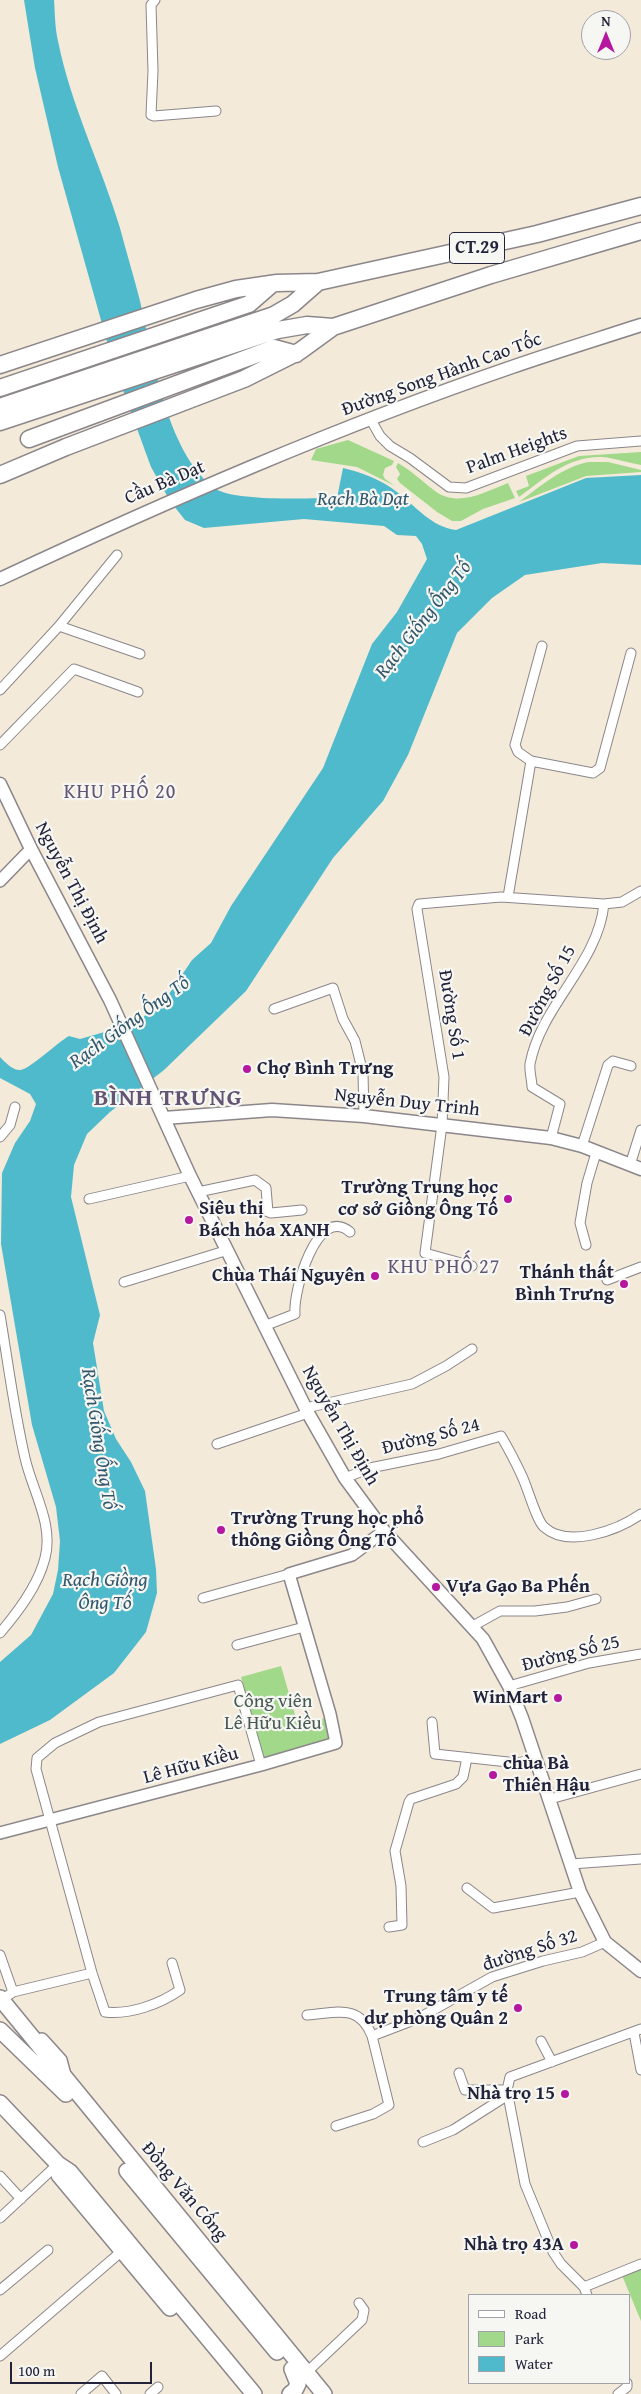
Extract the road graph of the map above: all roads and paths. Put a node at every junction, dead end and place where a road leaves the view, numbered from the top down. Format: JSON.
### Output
{"nodes":[{"id":1,"x":154,"y":0,"type":"edge"},
{"id":2,"x":216,"y":111,"type":"dead end"},
{"id":3,"x":641,"y":206,"type":"edge"},
{"id":4,"x":641,"y":231,"type":"edge"},
{"id":5,"x":318,"y":282,"type":"junction"},
{"id":6,"x":272,"y":284,"type":"junction"},
{"id":7,"x":641,"y":325,"type":"edge"},
{"id":8,"x":333,"y":327,"type":"junction"},
{"id":9,"x":185,"y":352,"type":"junction"},
{"id":10,"x":296,"y":354,"type":"junction"},
{"id":11,"x":0,"y":365,"type":"edge"},
{"id":12,"x":0,"y":388,"type":"edge"},
{"id":13,"x":0,"y":407,"type":"edge"},
{"id":14,"x":19,"y":408,"type":"junction"},
{"id":15,"x":371,"y":420,"type":"junction"},
{"id":16,"x":0,"y":422,"type":"edge"},
{"id":17,"x":29,"y":439,"type":"dead end"},
{"id":18,"x":641,"y":441,"type":"edge"},
{"id":19,"x":257,"y":465,"type":"joint"},
{"id":20,"x":0,"y":475,"type":"edge"},
{"id":21,"x":116,"y":555,"type":"dead end"},
{"id":22,"x":0,"y":579,"type":"edge"},
{"id":23,"x":59,"y":626,"type":"junction"},
{"id":24,"x":542,"y":646,"type":"dead end"},
{"id":25,"x":631,"y":653,"type":"dead end"},
{"id":26,"x":140,"y":654,"type":"dead end"},
{"id":27,"x":0,"y":690,"type":"edge"},
{"id":28,"x":138,"y":692,"type":"dead end"},
{"id":29,"x":0,"y":745,"type":"edge"},
{"id":30,"x":531,"y":761,"type":"junction"},
{"id":31,"x":0,"y":784,"type":"edge"},
{"id":32,"x":31,"y":849,"type":"junction"},
{"id":33,"x":0,"y":881,"type":"edge"},
{"id":34,"x":641,"y":891,"type":"edge"},
{"id":35,"x":508,"y":897,"type":"junction"},
{"id":36,"x":604,"y":904,"type":"junction"},
{"id":37,"x":274,"y":1009,"type":"dead end"},
{"id":38,"x":631,"y":1066,"type":"dead end"},
{"id":39,"x":15,"y":1107,"type":"dead end"},
{"id":40,"x":364,"y":1116,"type":"junction"},
{"id":41,"x":164,"y":1118,"type":"junction"},
{"id":42,"x":442,"y":1126,"type":"junction"},
{"id":43,"x":641,"y":1130,"type":"edge"},
{"id":44,"x":0,"y":1137,"type":"edge"},
{"id":45,"x":551,"y":1138,"type":"junction"},
{"id":46,"x":582,"y":1146,"type":"junction"},
{"id":47,"x":596,"y":1153,"type":"junction"},
{"id":48,"x":635,"y":1167,"type":"edge"},
{"id":49,"x":190,"y":1176,"type":"junction"},
{"id":50,"x":198,"y":1192,"type":"junction"},
{"id":51,"x":89,"y":1199,"type":"dead end"},
{"id":52,"x":302,"y":1210,"type":"dead end"},
{"id":53,"x":350,"y":1232,"type":"dead end"},
{"id":54,"x":586,"y":1245,"type":"dead end"},
{"id":55,"x":228,"y":1250,"type":"junction"},
{"id":56,"x":472,"y":1266,"type":"dead end"},
{"id":57,"x":641,"y":1266,"type":"edge"},
{"id":58,"x":607,"y":1280,"type":"dead end"},
{"id":59,"x":124,"y":1282,"type":"dead end"},
{"id":60,"x":0,"y":1315,"type":"edge"},
{"id":61,"x":264,"y":1326,"type":"junction"},
{"id":62,"x":472,"y":1349,"type":"dead end"},
{"id":63,"x":307,"y":1411,"type":"junction"},
{"id":64,"x":217,"y":1444,"type":"dead end"},
{"id":65,"x":344,"y":1478,"type":"junction"},
{"id":66,"x":641,"y":1514,"type":"edge"},
{"id":67,"x":384,"y":1531,"type":"junction"},
{"id":68,"x":289,"y":1574,"type":"junction"},
{"id":69,"x":203,"y":1598,"type":"dead end"},
{"id":70,"x":596,"y":1599,"type":"dead end"},
{"id":71,"x":304,"y":1627,"type":"junction"},
{"id":72,"x":471,"y":1627,"type":"junction"},
{"id":73,"x":0,"y":1633,"type":"edge"},
{"id":74,"x":236,"y":1645,"type":"dead end"},
{"id":75,"x":641,"y":1654,"type":"edge"},
{"id":76,"x":509,"y":1686,"type":"junction"},
{"id":77,"x":432,"y":1722,"type":"dead end"},
{"id":78,"x":467,"y":1758,"type":"junction"},
{"id":79,"x":536,"y":1759,"type":"junction"},
{"id":80,"x":261,"y":1765,"type":"junction"},
{"id":81,"x":641,"y":1774,"type":"edge"},
{"id":82,"x":550,"y":1798,"type":"junction"},
{"id":83,"x":52,"y":1820,"type":"junction"},
{"id":84,"x":0,"y":1834,"type":"edge"},
{"id":85,"x":641,"y":1859,"type":"edge"},
{"id":86,"x":571,"y":1864,"type":"junction"},
{"id":87,"x":467,"y":1888,"type":"dead end"},
{"id":88,"x":580,"y":1892,"type":"junction"},
{"id":89,"x":389,"y":1927,"type":"dead end"},
{"id":90,"x":605,"y":1942,"type":"junction"},
{"id":91,"x":0,"y":1955,"type":"edge"},
{"id":92,"x":172,"y":1963,"type":"dead end"},
{"id":93,"x":641,"y":1971,"type":"edge"},
{"id":94,"x":92,"y":1973,"type":"junction"},
{"id":95,"x":5,"y":2006,"type":"edge"},
{"id":96,"x":307,"y":2015,"type":"dead end"},
{"id":97,"x":637,"y":2031,"type":"edge"},
{"id":98,"x":372,"y":2036,"type":"junction"},
{"id":99,"x":541,"y":2041,"type":"dead end"},
{"id":100,"x":552,"y":2062,"type":"junction"},
{"id":101,"x":641,"y":2070,"type":"edge"},
{"id":102,"x":459,"y":2073,"type":"dead end"},
{"id":103,"x":66,"y":2087,"type":"junction"},
{"id":104,"x":508,"y":2093,"type":"junction"},
{"id":105,"x":0,"y":2103,"type":"edge"},
{"id":106,"x":336,"y":2126,"type":"dead end"},
{"id":107,"x":423,"y":2142,"type":"dead end"},
{"id":108,"x":58,"y":2164,"type":"junction"},
{"id":109,"x":0,"y":2176,"type":"edge"},
{"id":110,"x":21,"y":2198,"type":"junction"},
{"id":111,"x":0,"y":2218,"type":"edge"},
{"id":112,"x":48,"y":2250,"type":"dead end"},
{"id":113,"x":122,"y":2251,"type":"junction"},
{"id":114,"x":641,"y":2264,"type":"edge"},
{"id":115,"x":0,"y":2290,"type":"edge"},
{"id":116,"x":586,"y":2291,"type":"edge"},
{"id":117,"x":359,"y":2303,"type":"dead end"},
{"id":118,"x":0,"y":2356,"type":"edge"},
{"id":119,"x":300,"y":2374,"type":"junction"},
{"id":120,"x":627,"y":2384,"type":"edge"},
{"id":121,"x":158,"y":2387,"type":"dead end"},
{"id":122,"x":251,"y":2393,"type":"edge"},
{"id":123,"x":81,"y":2394,"type":"edge"},
{"id":124,"x":116,"y":2394,"type":"edge"},
{"id":125,"x":150,"y":2394,"type":"edge"},
{"id":126,"x":290,"y":2394,"type":"edge"},
{"id":127,"x":313,"y":2394,"type":"edge"},
{"id":128,"x":324,"y":2394,"type":"edge"},
{"id":129,"x":618,"y":2394,"type":"edge"}],
"edges":[{"from":1,"to":2,"type":"street"},
{"from":3,"to":5,"type":"highway","number":"CT.29"},
{"from":4,"to":8,"type":"highway","number":"CT.29"},
{"from":5,"to":6,"type":"highway","number":"CT.29"},
{"from":5,"to":9,"type":"highway"},
{"from":6,"to":11,"type":"highway","number":"CT.29"},
{"from":6,"to":12,"type":"highway"},
{"from":7,"to":15,"type":"main road","name":"Đường Song Hành Cao Tốc"},
{"from":8,"to":9,"type":"highway"},
{"from":8,"to":10,"type":"highway","number":"CT.29"},
{"from":9,"to":14,"type":"highway"},
{"from":10,"to":17,"type":"highway"},
{"from":10,"to":20,"type":"highway","number":"CT.29"},
{"from":13,"to":14,"type":"highway"},
{"from":14,"to":16,"type":"highway"},
{"from":15,"to":18,"type":"street","name":"Palm Heights"},
{"from":15,"to":19,"type":"main road","name":"Đường Song Hành Cao Tốc"},
{"from":19,"to":22,"type":"main road","name":"Cầu Bà Dạt"},
{"from":21,"to":23,"type":"street"},
{"from":23,"to":26,"type":"street"},
{"from":23,"to":27,"type":"street"},
{"from":24,"to":30,"type":"street"},
{"from":25,"to":30,"type":"street"},
{"from":28,"to":29,"type":"street"},
{"from":30,"to":35,"type":"street"},
{"from":31,"to":32,"type":"main road","name":"Nguyễn Thị Định"},
{"from":32,"to":33,"type":"street"},
{"from":32,"to":41,"type":"main road","name":"Nguyễn Thị Định"},
{"from":34,"to":36,"type":"street"},
{"from":35,"to":36,"type":"street"},
{"from":35,"to":42,"type":"street","name":"Đường Số 1"},
{"from":36,"to":45,"type":"street","name":"Đường Số 15"},
{"from":37,"to":40,"type":"street"},
{"from":38,"to":46,"type":"street"},
{"from":39,"to":44,"type":"street"},
{"from":40,"to":41,"type":"main road","name":"Nguyễn Duy Trinh"},
{"from":40,"to":42,"type":"main road","name":"Nguyễn Duy Trinh"},
{"from":41,"to":49,"type":"main road","name":"Nguyễn Thị Định"},
{"from":42,"to":45,"type":"main road","name":"Nguyễn Duy Trinh"},
{"from":42,"to":56,"type":"street","name":"Đường Số 1"},
{"from":43,"to":48,"type":"street"},
{"from":45,"to":46,"type":"main road","name":"Nguyễn Duy Trinh"},
{"from":46,"to":47,"type":"main road","name":"Nguyễn Duy Trinh"},
{"from":47,"to":48,"type":"main road","name":"Nguyễn Duy Trinh"},
{"from":47,"to":54,"type":"street"},
{"from":49,"to":50,"type":"main road","name":"Nguyễn Thị Định"},
{"from":49,"to":51,"type":"street"},
{"from":50,"to":52,"type":"street"},
{"from":50,"to":55,"type":"main road","name":"Nguyễn Thị Định"},
{"from":53,"to":61,"type":"street"},
{"from":55,"to":59,"type":"street"},
{"from":55,"to":61,"type":"main road","name":"Nguyễn Thị Định"},
{"from":57,"to":58,"type":"street"},
{"from":60,"to":73,"type":"street"},
{"from":61,"to":63,"type":"main road","name":"Nguyễn Thị Định"},
{"from":62,"to":63,"type":"street"},
{"from":63,"to":64,"type":"street"},
{"from":63,"to":65,"type":"main road","name":"Nguyễn Thị Định"},
{"from":65,"to":66,"type":"street","name":"Đường Số 24"},
{"from":65,"to":67,"type":"main road","name":"Nguyễn Thị Định"},
{"from":67,"to":68,"type":"street"},
{"from":67,"to":72,"type":"main road","name":"Nguyễn Thị Định"},
{"from":68,"to":69,"type":"street"},
{"from":68,"to":71,"type":"street","name":"Lê Hữu Kiều"},
{"from":70,"to":72,"type":"street"},
{"from":71,"to":74,"type":"street"},
{"from":71,"to":80,"type":"street","name":"Lê Hữu Kiều"},
{"from":72,"to":76,"type":"main road","name":"Nguyễn Thị Định"},
{"from":75,"to":76,"type":"street","name":"Đường Số 25"},
{"from":76,"to":79,"type":"main road","name":"Nguyễn Thị Định"},
{"from":77,"to":78,"type":"street"},
{"from":78,"to":79,"type":"street"},
{"from":78,"to":89,"type":"street"},
{"from":79,"to":82,"type":"main road","name":"Nguyễn Thị Định"},
{"from":80,"to":83,"type":"street","name":"Lê Hữu Kiều"},
{"from":80,"to":83,"type":"street"},
{"from":81,"to":82,"type":"street"},
{"from":82,"to":86,"type":"main road","name":"Nguyễn Thị Định"},
{"from":83,"to":84,"type":"street","name":"Lê Hữu Kiều"},
{"from":83,"to":94,"type":"street"},
{"from":85,"to":86,"type":"street"},
{"from":86,"to":88,"type":"main road","name":"Nguyễn Thị Định"},
{"from":87,"to":88,"type":"street"},
{"from":88,"to":90,"type":"main road","name":"Nguyễn Thị Định"},
{"from":90,"to":93,"type":"main road","name":"Nguyễn Thị Định"},
{"from":90,"to":98,"type":"street","name":"đường Số 32"},
{"from":91,"to":95,"type":"street"},
{"from":92,"to":94,"type":"street"},
{"from":94,"to":95,"type":"street"},
{"from":95,"to":103,"type":"main road","name":"Đồng Văn Cống"},
{"from":95,"to":103,"type":"street"},
{"from":96,"to":98,"type":"street"},
{"from":97,"to":100,"type":"street"},
{"from":97,"to":101,"type":"street"},
{"from":98,"to":106,"type":"street"},
{"from":99,"to":100,"type":"street"},
{"from":100,"to":104,"type":"street"},
{"from":102,"to":104,"type":"street"},
{"from":103,"to":119,"type":"main road","name":"Đồng Văn Cống"},
{"from":104,"to":107,"type":"street"},
{"from":104,"to":116,"type":"street"},
{"from":105,"to":108,"type":"main road"},
{"from":108,"to":110,"type":"street"},
{"from":108,"to":113,"type":"main road"},
{"from":108,"to":122,"type":"main road"},
{"from":109,"to":110,"type":"street"},
{"from":110,"to":111,"type":"street"},
{"from":112,"to":115,"type":"street"},
{"from":113,"to":118,"type":"street"},
{"from":113,"to":122,"type":"main road"},
{"from":114,"to":116,"type":"street"},
{"from":117,"to":119,"type":"street"},
{"from":119,"to":126,"type":"main road"},
{"from":119,"to":127,"type":"main road","name":"Đồng Văn Cống"},
{"from":119,"to":128,"type":"main road","name":"Đồng Văn Cống"},
{"from":120,"to":129,"type":"street"},
{"from":121,"to":125,"type":"street"},
{"from":123,"to":124,"type":"street"}]}
